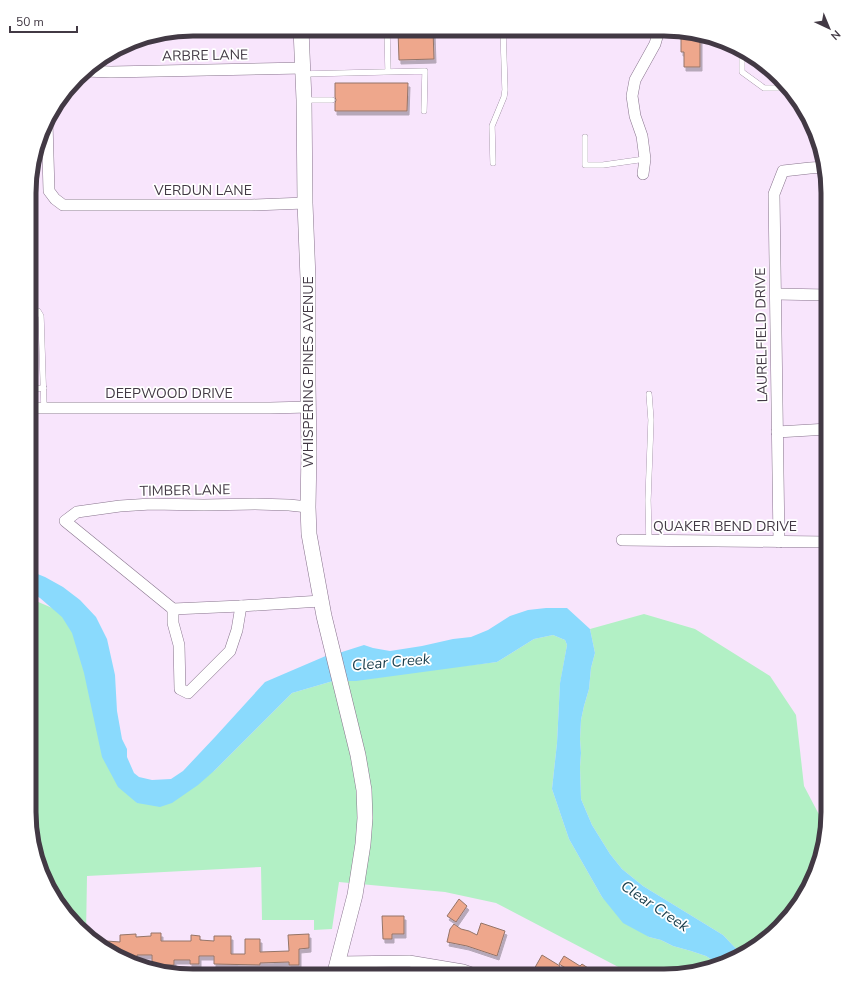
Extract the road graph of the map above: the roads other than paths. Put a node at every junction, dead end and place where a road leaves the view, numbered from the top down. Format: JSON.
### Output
{"nodes":[{"id":1,"x":301,"y":36,"type":"edge"},
{"id":2,"x":387,"y":36,"type":"edge"},
{"id":3,"x":503,"y":36,"type":"edge"},
{"id":4,"x":657,"y":36,"type":"edge"},
{"id":5,"x":742,"y":57,"type":"edge"},
{"id":6,"x":94,"y":71,"type":"edge"},
{"id":7,"x":303,"y":71,"type":"junction"},
{"id":8,"x":388,"y":71,"type":"junction"},
{"id":9,"x":781,"y":88,"type":"edge"},
{"id":10,"x":304,"y":100,"type":"junction"},
{"id":11,"x":332,"y":100,"type":"dead end"},
{"id":12,"x":424,"y":110,"type":"dead end"},
{"id":13,"x":47,"y":134,"type":"edge"},
{"id":14,"x":585,"y":137,"type":"dead end"},
{"id":15,"x":645,"y":159,"type":"junction"},
{"id":16,"x":493,"y":163,"type":"dead end"},
{"id":17,"x":819,"y":167,"type":"edge"},
{"id":18,"x":643,"y":174,"type":"dead end"},
{"id":19,"x":305,"y":203,"type":"junction"},
{"id":20,"x":776,"y":294,"type":"junction"},
{"id":21,"x":821,"y":295,"type":"edge"},
{"id":22,"x":36,"y":311,"type":"edge"},
{"id":23,"x":44,"y":388,"type":"junction"},
{"id":24,"x":36,"y":389,"type":"edge"},
{"id":25,"x":649,"y":394,"type":"dead end"},
{"id":26,"x":309,"y":406,"type":"junction"},
{"id":27,"x":36,"y":408,"type":"edge"},
{"id":28,"x":44,"y":408,"type":"junction"},
{"id":29,"x":821,"y":429,"type":"edge"},
{"id":30,"x":778,"y":432,"type":"junction"},
{"id":31,"x":308,"y":507,"type":"junction"},
{"id":32,"x":622,"y":540,"type":"dead end"},
{"id":33,"x":649,"y":541,"type":"junction"},
{"id":34,"x":779,"y":542,"type":"junction"},
{"id":35,"x":821,"y":542,"type":"edge"},
{"id":36,"x":321,"y":600,"type":"junction"},
{"id":37,"x":241,"y":606,"type":"junction"},
{"id":38,"x":173,"y":609,"type":"junction"},
{"id":39,"x":337,"y":969,"type":"edge"},
{"id":40,"x":444,"y":969,"type":"edge"}],
"edges":[{"from":1,"to":7,"type":"main road","name":"WHISPERING PINES AVENUE"},
{"from":2,"to":8,"type":"lane"},
{"from":3,"to":16,"type":"lane"},
{"from":4,"to":15,"type":"street"},
{"from":5,"to":9,"type":"lane"},
{"from":6,"to":7,"type":"street","name":"ARBRE LANE"},
{"from":7,"to":8,"type":"lane"},
{"from":7,"to":10,"type":"main road","name":"WHISPERING PINES AVENUE"},
{"from":8,"to":12,"type":"lane"},
{"from":10,"to":11,"type":"lane"},
{"from":10,"to":19,"type":"main road","name":"WHISPERING PINES AVENUE"},
{"from":13,"to":19,"type":"street","name":"VERDUN LANE"},
{"from":14,"to":15,"type":"lane"},
{"from":15,"to":18,"type":"street"},
{"from":17,"to":20,"type":"street","name":"LAURELFIELD DRIVE"},
{"from":19,"to":26,"type":"main road","name":"WHISPERING PINES AVENUE"},
{"from":20,"to":21,"type":"street"},
{"from":20,"to":30,"type":"street","name":"LAURELFIELD DRIVE"},
{"from":22,"to":23,"type":"lane"},
{"from":23,"to":24,"type":"lane"},
{"from":23,"to":28,"type":"lane"},
{"from":25,"to":33,"type":"lane"},
{"from":26,"to":28,"type":"street","name":"DEEPWOOD DRIVE"},
{"from":26,"to":31,"type":"main road","name":"WHISPERING PINES AVENUE"},
{"from":27,"to":28,"type":"street","name":"DEEPWOOD DRIVE"},
{"from":29,"to":30,"type":"street"},
{"from":30,"to":34,"type":"street","name":"LAURELFIELD DRIVE"},
{"from":31,"to":36,"type":"main road","name":"WHISPERING PINES AVENUE"},
{"from":31,"to":38,"type":"street","name":"TIMBER LANE"},
{"from":32,"to":33,"type":"street","name":"QUAKER BEND DRIVE"},
{"from":33,"to":34,"type":"street","name":"QUAKER BEND DRIVE"},
{"from":34,"to":35,"type":"street","name":"QUAKER BEND DRIVE"},
{"from":36,"to":37,"type":"street"},
{"from":36,"to":39,"type":"main road","name":"WHISPERING PINES AVENUE"},
{"from":37,"to":38,"type":"street"},
{"from":37,"to":38,"type":"street"},
{"from":39,"to":40,"type":"street"}]}
